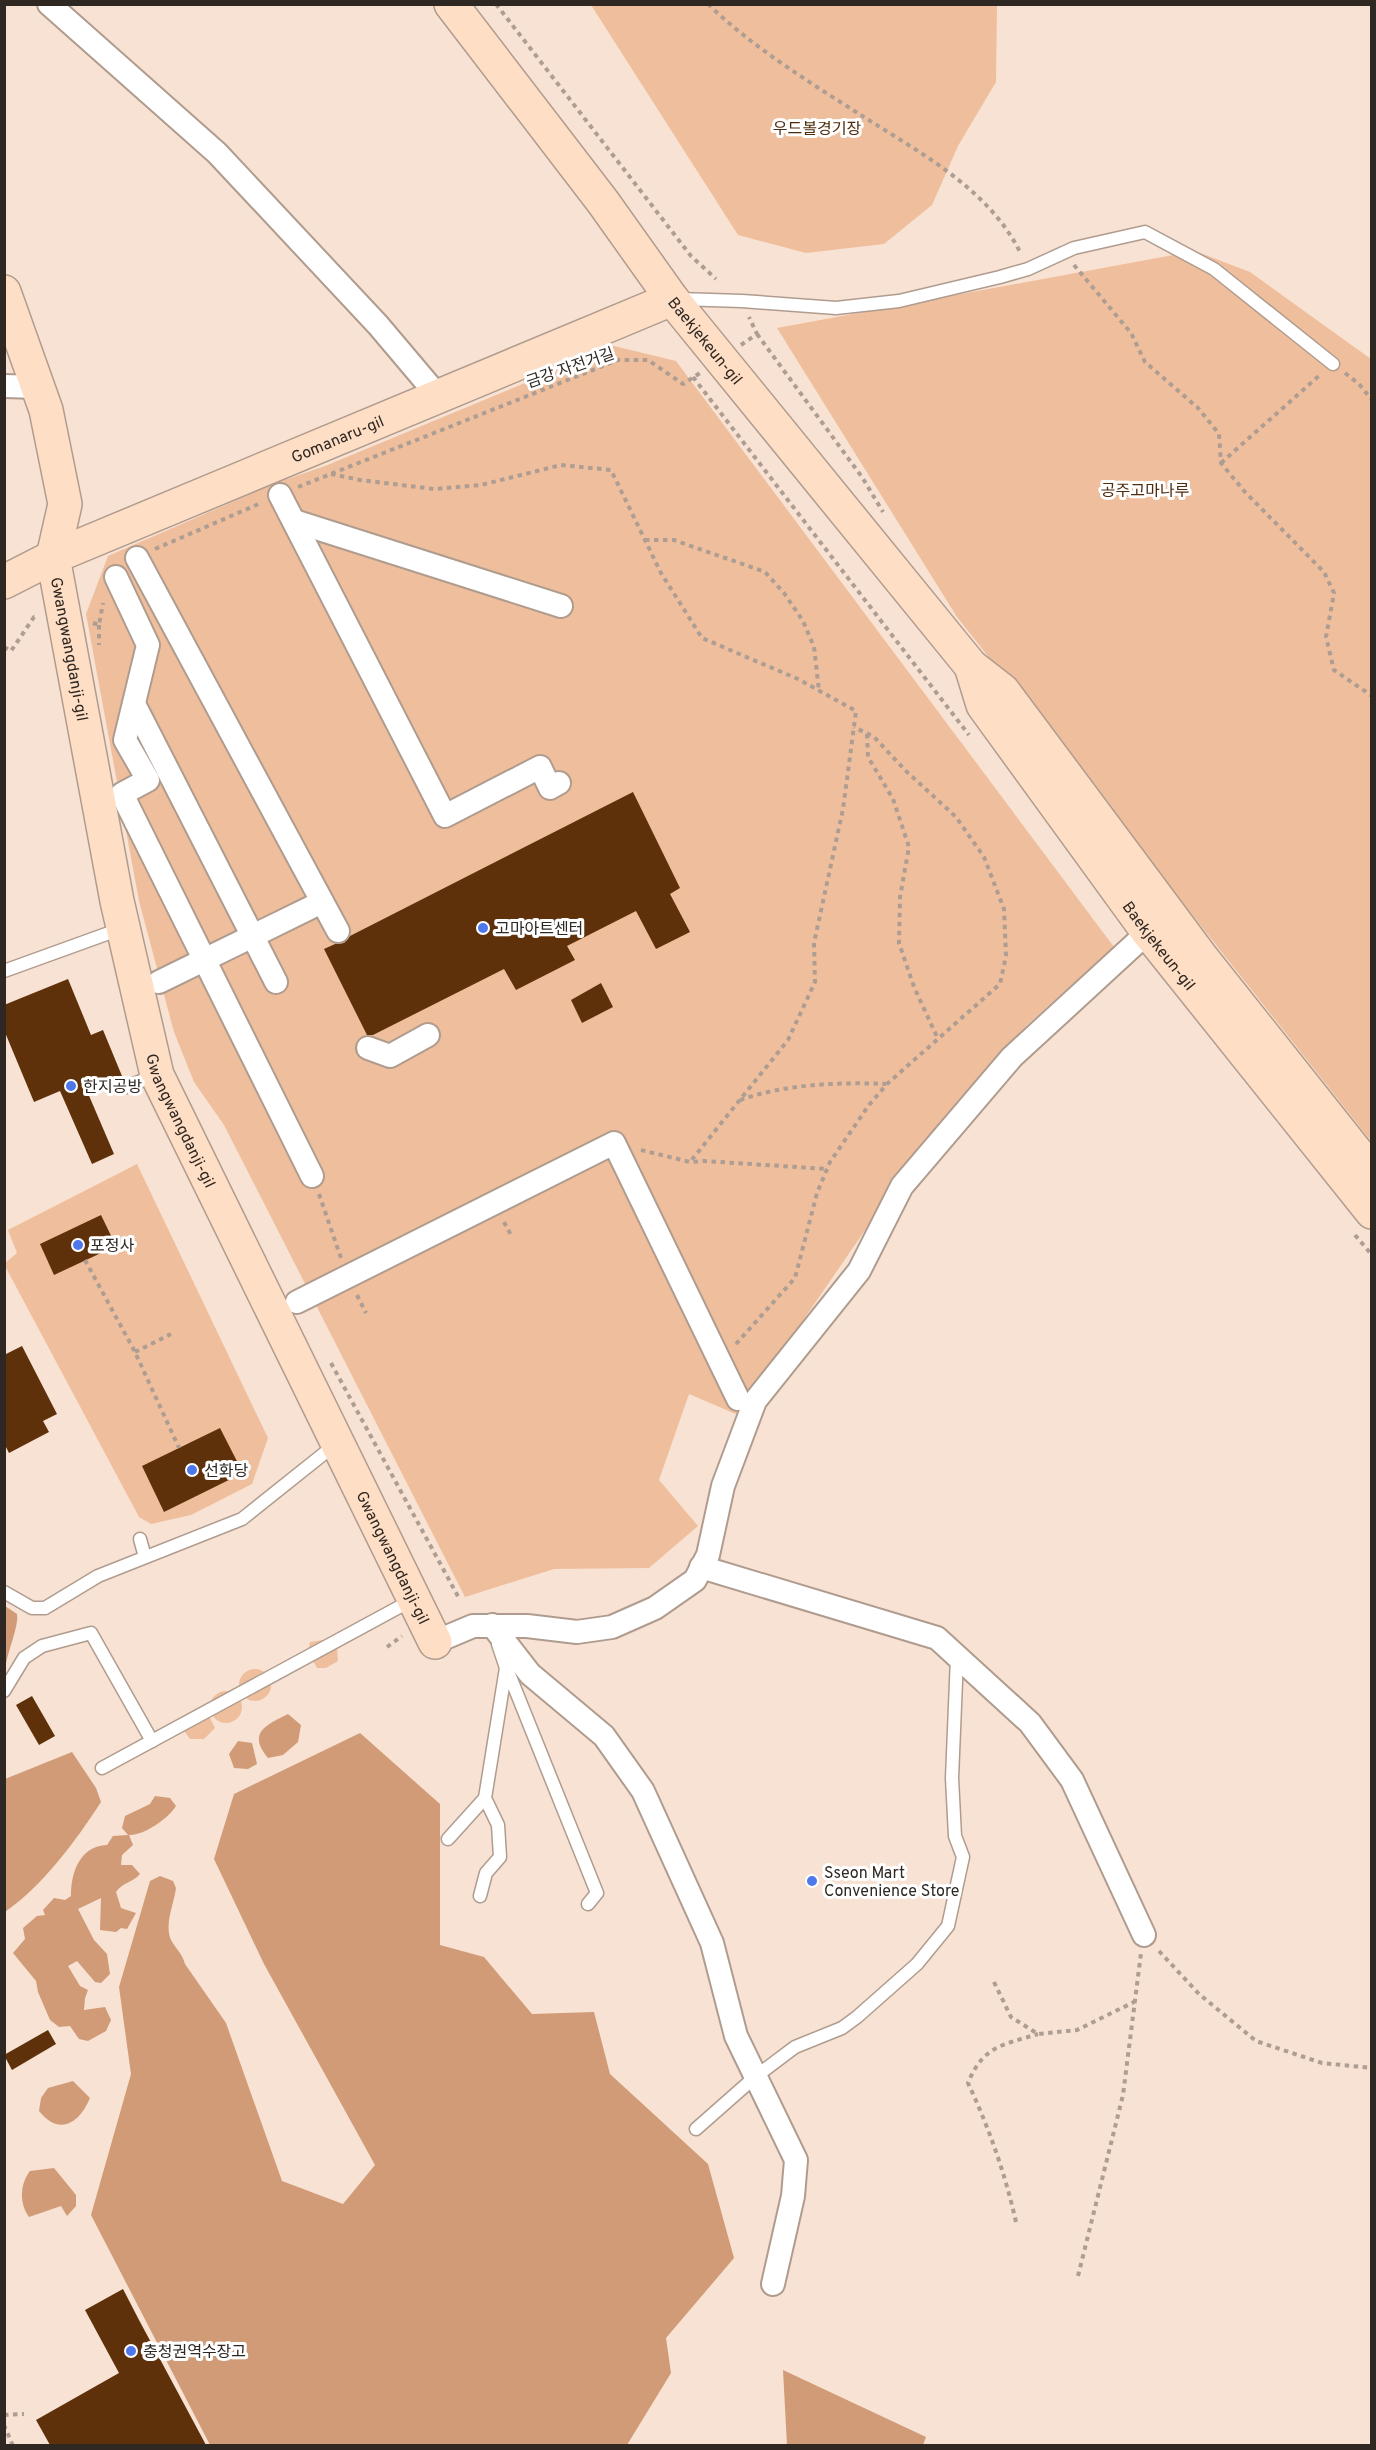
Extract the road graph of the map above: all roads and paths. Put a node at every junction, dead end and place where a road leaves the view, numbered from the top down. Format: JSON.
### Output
{"nodes":[{"id":1,"x":49,"y":4,"type":"edge"},
{"id":2,"x":451,"y":4,"type":"edge"},
{"id":3,"x":496,"y":4,"type":"edge"},
{"id":4,"x":708,"y":4,"type":"edge"},
{"id":5,"x":1064,"y":253,"type":"junction"},
{"id":6,"x":1028,"y":269,"type":"junction"},
{"id":7,"x":716,"y":279,"type":"dead end"},
{"id":8,"x":4,"y":292,"type":"edge"},
{"id":9,"x":672,"y":299,"type":"junction"},
{"id":10,"x":742,"y":301,"type":"junction"},
{"id":11,"x":723,"y":358,"type":"junction"},
{"id":12,"x":1333,"y":364,"type":"junction"},
{"id":13,"x":4,"y":386,"type":"edge"},
{"id":14,"x":38,"y":387,"type":"junction"},
{"id":15,"x":438,"y":396,"type":"junction"},
{"id":16,"x":1371,"y":400,"type":"edge"},
{"id":17,"x":1221,"y":464,"type":"junction"},
{"id":18,"x":331,"y":474,"type":"junction"},
{"id":19,"x":280,"y":495,"type":"junction"},
{"id":20,"x":294,"y":521,"type":"junction"},
{"id":21,"x":645,"y":540,"type":"junction"},
{"id":22,"x":53,"y":557,"type":"junction"},
{"id":23,"x":137,"y":558,"type":"joint"},
{"id":24,"x":116,"y":577,"type":"joint"},
{"id":25,"x":4,"y":582,"type":"edge"},
{"id":26,"x":561,"y":606,"type":"dead end"},
{"id":27,"x":64,"y":618,"type":"junction"},
{"id":28,"x":99,"y":625,"type":"junction"},
{"id":29,"x":4,"y":647,"type":"edge"},
{"id":30,"x":99,"y":647,"type":"dead end"},
{"id":31,"x":970,"y":666,"type":"junction"},
{"id":32,"x":819,"y":691,"type":"junction"},
{"id":33,"x":1371,"y":696,"type":"edge"},
{"id":34,"x":134,"y":704,"type":"junction"},
{"id":35,"x":854,"y":727,"type":"junction"},
{"id":36,"x":867,"y":734,"type":"junction"},
{"id":37,"x":559,"y":783,"type":"dead end"},
{"id":38,"x":322,"y":902,"type":"junction"},
{"id":39,"x":124,"y":927,"type":"junction"},
{"id":40,"x":338,"y":931,"type":"dead end"},
{"id":41,"x":1148,"y":932,"type":"junction"},
{"id":42,"x":252,"y":936,"type":"junction"},
{"id":43,"x":204,"y":960,"type":"junction"},
{"id":44,"x":4,"y":971,"type":"edge"},
{"id":45,"x":159,"y":982,"type":"dead end"},
{"id":46,"x":276,"y":982,"type":"dead end"},
{"id":47,"x":428,"y":1035,"type":"dead end"},
{"id":48,"x":938,"y":1039,"type":"junction"},
{"id":49,"x":368,"y":1048,"type":"dead end"},
{"id":50,"x":157,"y":1075,"type":"junction"},
{"id":51,"x":887,"y":1084,"type":"junction"},
{"id":52,"x":126,"y":1087,"type":"dead end"},
{"id":53,"x":739,"y":1100,"type":"junction"},
{"id":54,"x":614,"y":1143,"type":"junction"},
{"id":55,"x":690,"y":1162,"type":"junction"},
{"id":56,"x":827,"y":1169,"type":"junction"},
{"id":57,"x":1371,"y":1172,"type":"edge"},
{"id":58,"x":312,"y":1176,"type":"joint"},
{"id":59,"x":1371,"y":1212,"type":"edge"},
{"id":60,"x":85,"y":1260,"type":"dead end"},
{"id":61,"x":347,"y":1276,"type":"junction"},
{"id":62,"x":297,"y":1302,"type":"dead end"},
{"id":63,"x":171,"y":1334,"type":"dead end"},
{"id":64,"x":730,"y":1350,"type":"dead end"},
{"id":65,"x":135,"y":1352,"type":"junction"},
{"id":66,"x":326,"y":1353,"type":"dead end"},
{"id":67,"x":738,"y":1399,"type":"dead end"},
{"id":68,"x":339,"y":1442,"type":"junction"},
{"id":69,"x":178,"y":1448,"type":"dead end"},
{"id":70,"x":140,"y":1539,"type":"dead end"},
{"id":71,"x":145,"y":1557,"type":"junction"},
{"id":72,"x":701,"y":1567,"type":"junction"},
{"id":73,"x":4,"y":1592,"type":"edge"},
{"id":74,"x":415,"y":1599,"type":"junction"},
{"id":75,"x":460,"y":1600,"type":"dead end"},
{"id":76,"x":492,"y":1626,"type":"junction"},
{"id":77,"x":435,"y":1642,"type":"joint"},
{"id":78,"x":957,"y":1657,"type":"junction"},
{"id":79,"x":506,"y":1668,"type":"junction"},
{"id":80,"x":4,"y":1691,"type":"edge"},
{"id":81,"x":152,"y":1741,"type":"junction"},
{"id":82,"x":102,"y":1768,"type":"dead end"},
{"id":83,"x":484,"y":1798,"type":"junction"},
{"id":84,"x":448,"y":1839,"type":"dead end"},
{"id":85,"x":480,"y":1896,"type":"dead end"},
{"id":86,"x":588,"y":1904,"type":"dead end"},
{"id":87,"x":1144,"y":1935,"type":"junction"},
{"id":88,"x":994,"y":1982,"type":"dead end"},
{"id":89,"x":1135,"y":2002,"type":"junction"},
{"id":90,"x":1038,"y":2034,"type":"junction"},
{"id":91,"x":1371,"y":2068,"type":"edge"},
{"id":92,"x":755,"y":2077,"type":"junction"},
{"id":93,"x":696,"y":2129,"type":"dead end"},
{"id":94,"x":1016,"y":2222,"type":"dead end"},
{"id":95,"x":1078,"y":2276,"type":"dead end"},
{"id":96,"x":773,"y":2284,"type":"dead end"},
{"id":97,"x":24,"y":2414,"type":"dead end"},
{"id":98,"x":4,"y":2415,"type":"edge"},
{"id":99,"x":4,"y":2426,"type":"edge"},
{"id":100,"x":13,"y":2445,"type":"edge"}],
"edges":[{"from":1,"to":15,"type":"street"},
{"from":2,"to":9,"type":"main road","name":"Baekjekeun-gil"},
{"from":3,"to":7,"type":"path"},
{"from":4,"to":6,"type":"path"},
{"from":5,"to":6,"type":"lane"},
{"from":5,"to":12,"type":"lane"},
{"from":5,"to":17,"type":"path"},
{"from":6,"to":10,"type":"lane"},
{"from":8,"to":14,"type":"main road"},
{"from":9,"to":10,"type":"lane"},
{"from":9,"to":11,"type":"main road","name":"Baekjekeun-gil"},
{"from":9,"to":15,"type":"main road","name":"Gomanaru-gil"},
{"from":10,"to":11,"type":"path","name":"금강 자전거길"},
{"from":11,"to":18,"type":"path","name":"금강 자전거길"},
{"from":11,"to":31,"type":"main road","name":"Baekjekeun-gil"},
{"from":12,"to":16,"type":"path"},
{"from":12,"to":17,"type":"path"},
{"from":13,"to":14,"type":"street"},
{"from":14,"to":22,"type":"main road"},
{"from":15,"to":22,"type":"main road","name":"Gomanaru-gil"},
{"from":17,"to":33,"type":"path"},
{"from":18,"to":19,"type":"path","name":"금강 자전거길"},
{"from":18,"to":21,"type":"path"},
{"from":19,"to":20,"type":"street"},
{"from":19,"to":23,"type":"path","name":"금강 자전거길"},
{"from":20,"to":26,"type":"street"},
{"from":20,"to":37,"type":"street"},
{"from":21,"to":32,"type":"path"},
{"from":21,"to":32,"type":"path"},
{"from":22,"to":25,"type":"main road","name":"Gomanaru-gil"},
{"from":22,"to":27,"type":"main road","name":"Gwangwangdanji-gil"},
{"from":23,"to":38,"type":"street"},
{"from":24,"to":28,"type":"path"},
{"from":24,"to":34,"type":"street"},
{"from":27,"to":28,"type":"path"},
{"from":27,"to":29,"type":"path"},
{"from":27,"to":39,"type":"main road","name":"Gwangwangdanji-gil"},
{"from":28,"to":30,"type":"path"},
{"from":31,"to":41,"type":"main road","name":"Baekjekeun-gil"},
{"from":31,"to":57,"type":"main road","name":"Baekjekeun-gil"},
{"from":32,"to":35,"type":"path"},
{"from":34,"to":42,"type":"street"},
{"from":34,"to":43,"type":"street"},
{"from":35,"to":36,"type":"path"},
{"from":35,"to":53,"type":"path"},
{"from":36,"to":48,"type":"path"},
{"from":36,"to":48,"type":"path"},
{"from":38,"to":40,"type":"street"},
{"from":38,"to":42,"type":"street"},
{"from":39,"to":44,"type":"lane"},
{"from":39,"to":50,"type":"main road","name":"Gwangwangdanji-gil"},
{"from":41,"to":59,"type":"main road","name":"Baekjekeun-gil"},
{"from":41,"to":72,"type":"street"},
{"from":42,"to":43,"type":"street"},
{"from":42,"to":46,"type":"street"},
{"from":43,"to":45,"type":"street"},
{"from":43,"to":58,"type":"street"},
{"from":47,"to":49,"type":"street"},
{"from":48,"to":51,"type":"path"},
{"from":50,"to":52,"type":"lane"},
{"from":50,"to":68,"type":"main road","name":"Gwangwangdanji-gil"},
{"from":51,"to":53,"type":"path"},
{"from":51,"to":56,"type":"path"},
{"from":53,"to":55,"type":"path"},
{"from":54,"to":55,"type":"path"},
{"from":54,"to":61,"type":"street"},
{"from":54,"to":67,"type":"street"},
{"from":55,"to":56,"type":"path"},
{"from":56,"to":64,"type":"path"},
{"from":58,"to":61,"type":"path"},
{"from":60,"to":65,"type":"path"},
{"from":61,"to":62,"type":"street"},
{"from":63,"to":65,"type":"path"},
{"from":65,"to":69,"type":"path"},
{"from":66,"to":75,"type":"path"},
{"from":68,"to":71,"type":"lane"},
{"from":68,"to":74,"type":"main road","name":"Gwangwangdanji-gil"},
{"from":70,"to":71,"type":"lane"},
{"from":71,"to":73,"type":"lane"},
{"from":72,"to":76,"type":"street"},
{"from":72,"to":78,"type":"street"},
{"from":74,"to":77,"type":"main road","name":"Gwangwangdanji-gil"},
{"from":74,"to":81,"type":"lane"},
{"from":76,"to":77,"type":"street"},
{"from":76,"to":79,"type":"lane"},
{"from":76,"to":92,"type":"street"},
{"from":78,"to":87,"type":"street"},
{"from":78,"to":92,"type":"lane"},
{"from":79,"to":83,"type":"lane"},
{"from":79,"to":86,"type":"lane"},
{"from":80,"to":81,"type":"lane"},
{"from":81,"to":82,"type":"lane"},
{"from":83,"to":84,"type":"lane"},
{"from":83,"to":85,"type":"lane"},
{"from":87,"to":89,"type":"path"},
{"from":87,"to":91,"type":"path"},
{"from":88,"to":90,"type":"path"},
{"from":89,"to":90,"type":"path"},
{"from":89,"to":95,"type":"path"},
{"from":90,"to":94,"type":"path"},
{"from":92,"to":93,"type":"lane"},
{"from":92,"to":96,"type":"street"},
{"from":97,"to":98,"type":"path"},
{"from":99,"to":100,"type":"path"}]}
